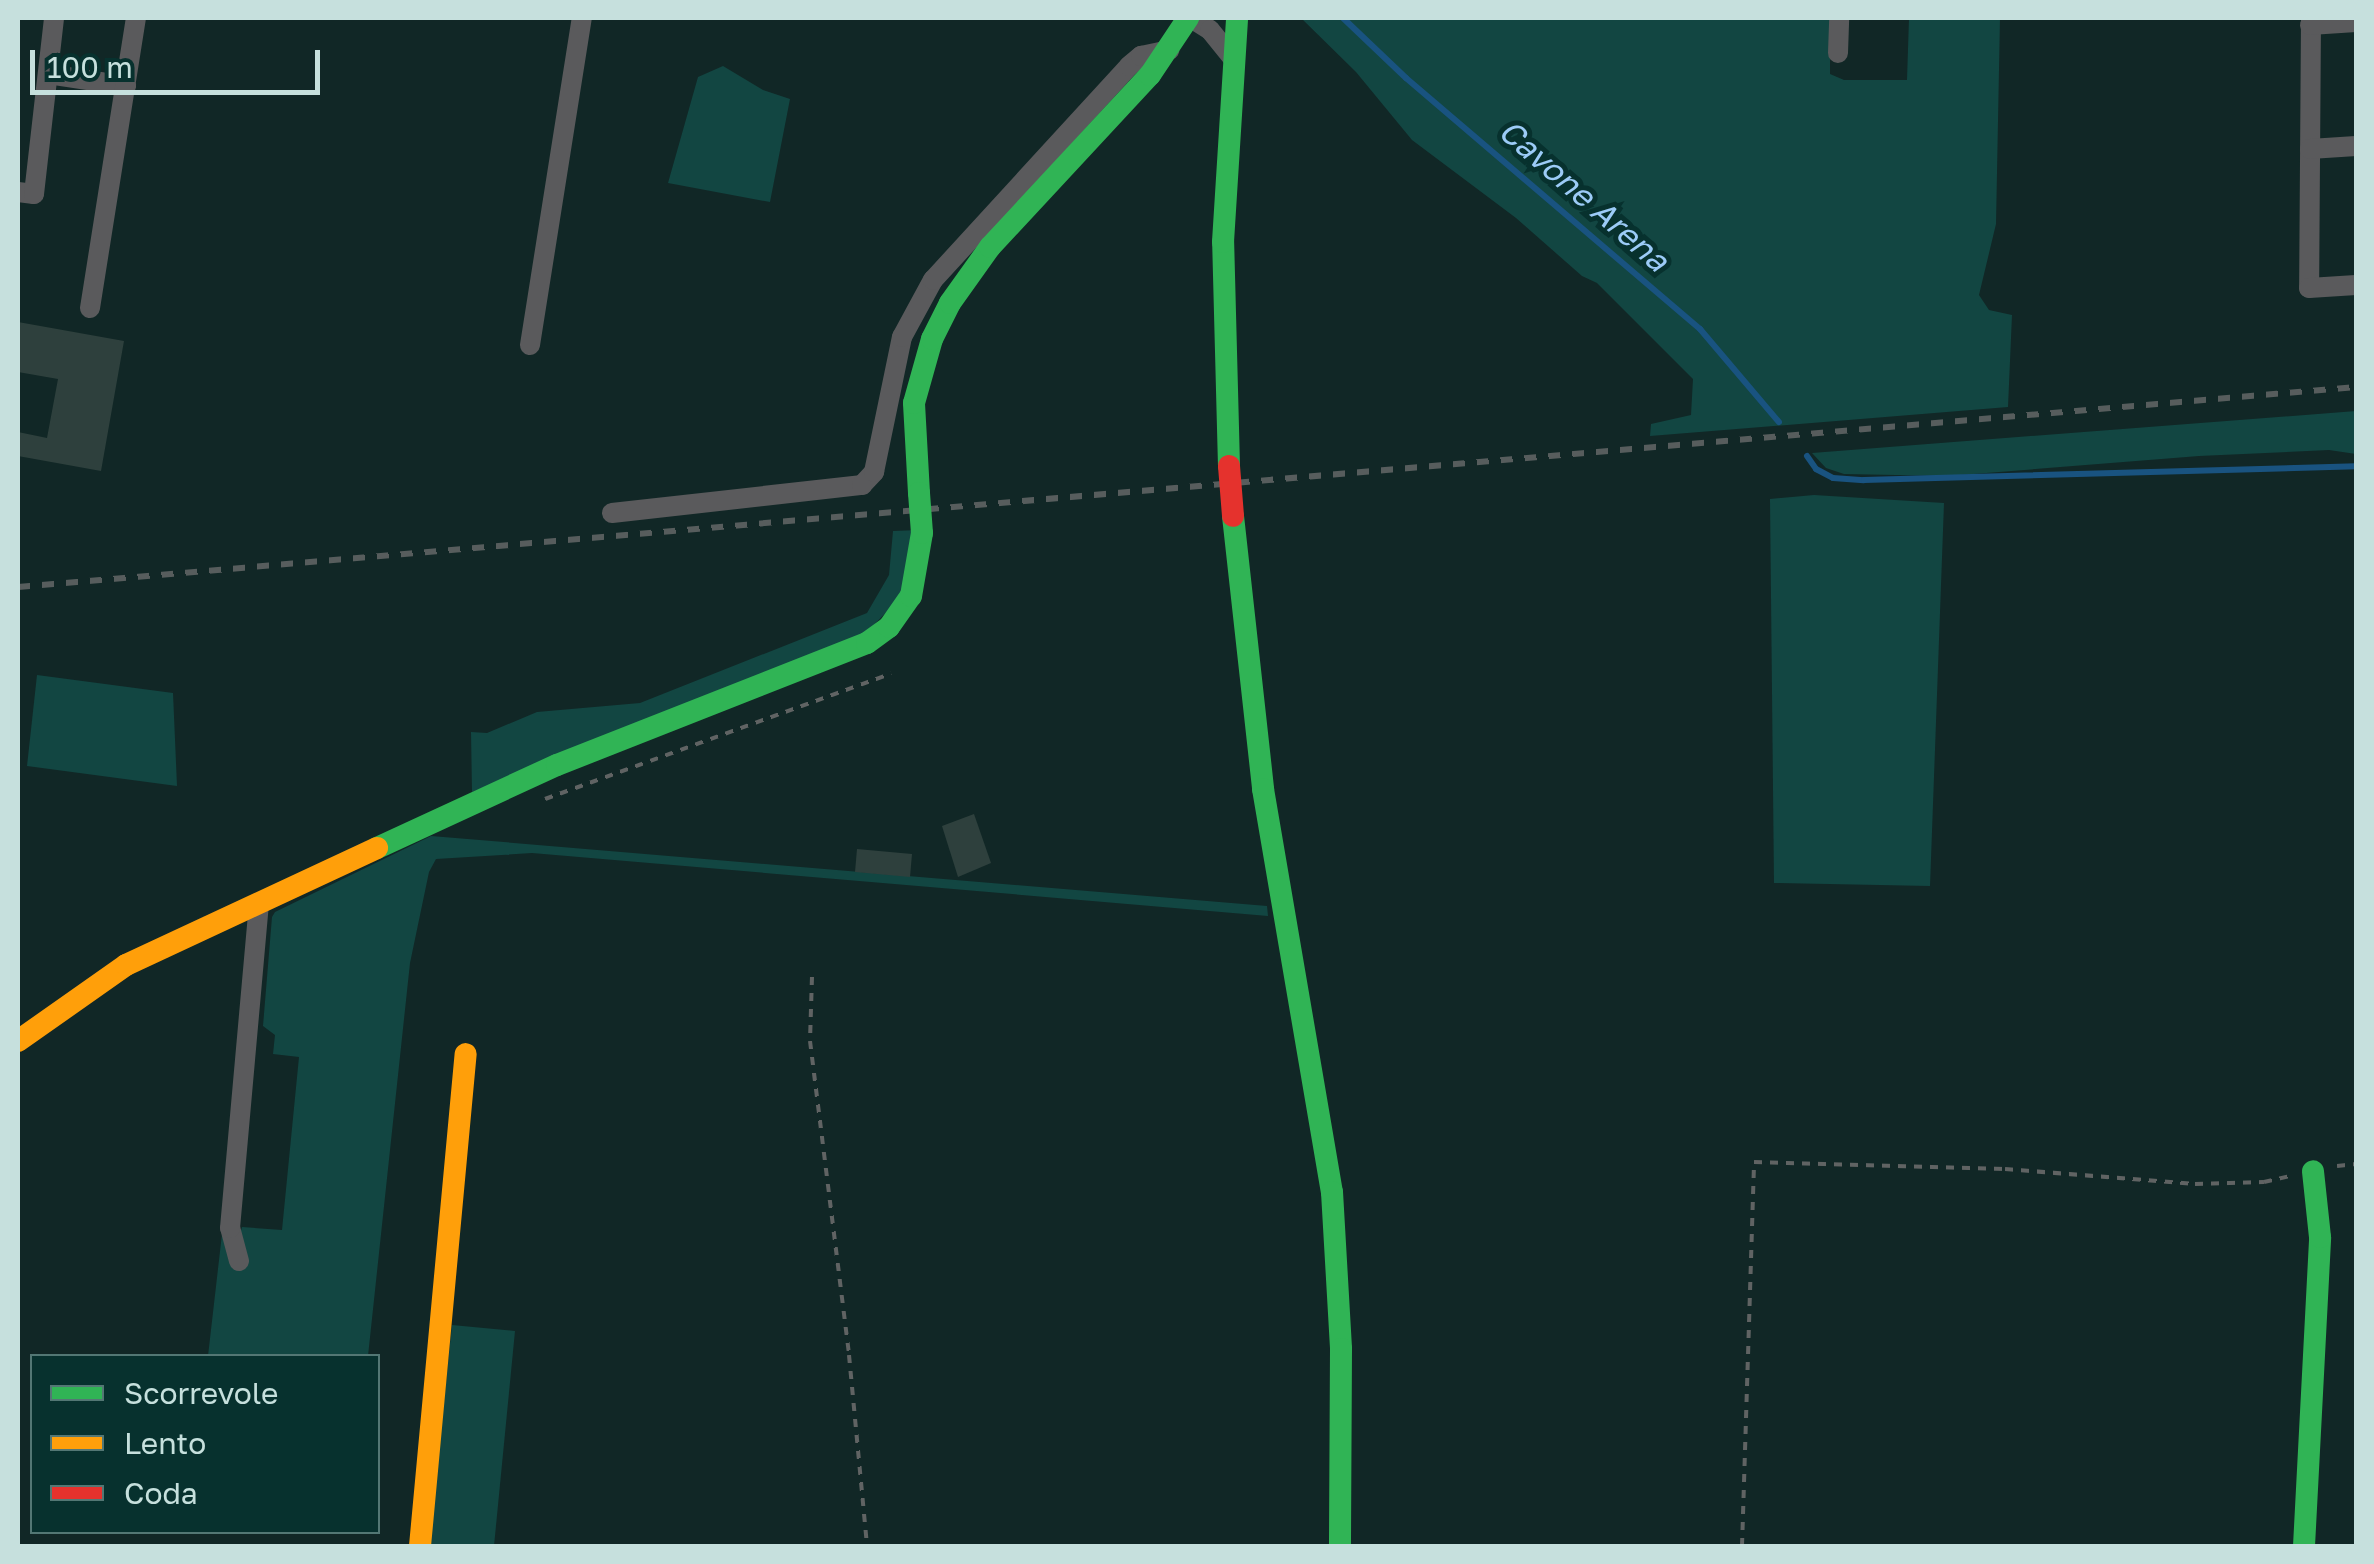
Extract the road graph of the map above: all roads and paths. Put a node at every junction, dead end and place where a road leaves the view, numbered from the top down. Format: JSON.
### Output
{"nodes":[{"id":1,"x":54,"y":18,"type":"edge"},
{"id":2,"x":136,"y":18,"type":"edge"},
{"id":3,"x":582,"y":18,"type":"edge"},
{"id":4,"x":1190,"y":18,"type":"edge"},
{"id":5,"x":1236,"y":18,"type":"edge"},
{"id":6,"x":1839,"y":18,"type":"edge"},
{"id":7,"x":2310,"y":21,"type":"edge"},
{"id":8,"x":2356,"y":22,"type":"edge"},
{"id":9,"x":1169,"y":50,"type":"junction"},
{"id":10,"x":1838,"y":54,"type":"dead end"},
{"id":11,"x":1232,"y":57,"type":"junction"},
{"id":12,"x":48,"y":74,"type":"junction"},
{"id":13,"x":126,"y":86,"type":"junction"},
{"id":14,"x":2356,"y":146,"type":"edge"},
{"id":15,"x":2310,"y":150,"type":"junction"},
{"id":16,"x":18,"y":192,"type":"edge"},
{"id":17,"x":2356,"y":284,"type":"edge"},
{"id":18,"x":90,"y":308,"type":"dead end"},
{"id":19,"x":530,"y":345,"type":"dead end"},
{"id":20,"x":612,"y":513,"type":"dead end"},
{"id":21,"x":891,"y":674,"type":"dead end"},
{"id":22,"x":540,"y":800,"type":"dead end"},
{"id":23,"x":260,"y":903,"type":"junction"},
{"id":24,"x":812,"y":977,"type":"dead end"},
{"id":25,"x":18,"y":1041,"type":"edge"},
{"id":26,"x":466,"y":1054,"type":"dead end"},
{"id":27,"x":2356,"y":1164,"type":"edge"},
{"id":28,"x":2313,"y":1171,"type":"junction"},
{"id":29,"x":239,"y":1260,"type":"dead end"},
{"id":30,"x":420,"y":1546,"type":"edge"},
{"id":31,"x":866,"y":1546,"type":"edge"},
{"id":32,"x":1340,"y":1546,"type":"edge"},
{"id":33,"x":1742,"y":1546,"type":"edge"},
{"id":34,"x":2304,"y":1546,"type":"edge"}],
"edges":[{"from":1,"to":12,"type":"street"},
{"from":2,"to":13,"type":"street"},
{"from":3,"to":19,"type":"street"},
{"from":4,"to":9,"type":"street"},
{"from":4,"to":11,"type":"street"},
{"from":5,"to":11,"type":"street"},
{"from":6,"to":10,"type":"street"},
{"from":7,"to":8,"type":"street"},
{"from":7,"to":15,"type":"street"},
{"from":9,"to":20,"type":"street"},
{"from":9,"to":23,"type":"street","bridge":true},
{"from":11,"to":32,"type":"street","bridge":true},
{"from":12,"to":13,"type":"street"},
{"from":12,"to":16,"type":"street"},
{"from":13,"to":18,"type":"street"},
{"from":14,"to":15,"type":"street"},
{"from":15,"to":17,"type":"street"},
{"from":21,"to":22,"type":"path"},
{"from":23,"to":25,"type":"street"},
{"from":23,"to":29,"type":"street"},
{"from":24,"to":31,"type":"path"},
{"from":26,"to":30,"type":"street"},
{"from":27,"to":28,"type":"path"},
{"from":28,"to":33,"type":"path"},
{"from":28,"to":34,"type":"street"}]}
